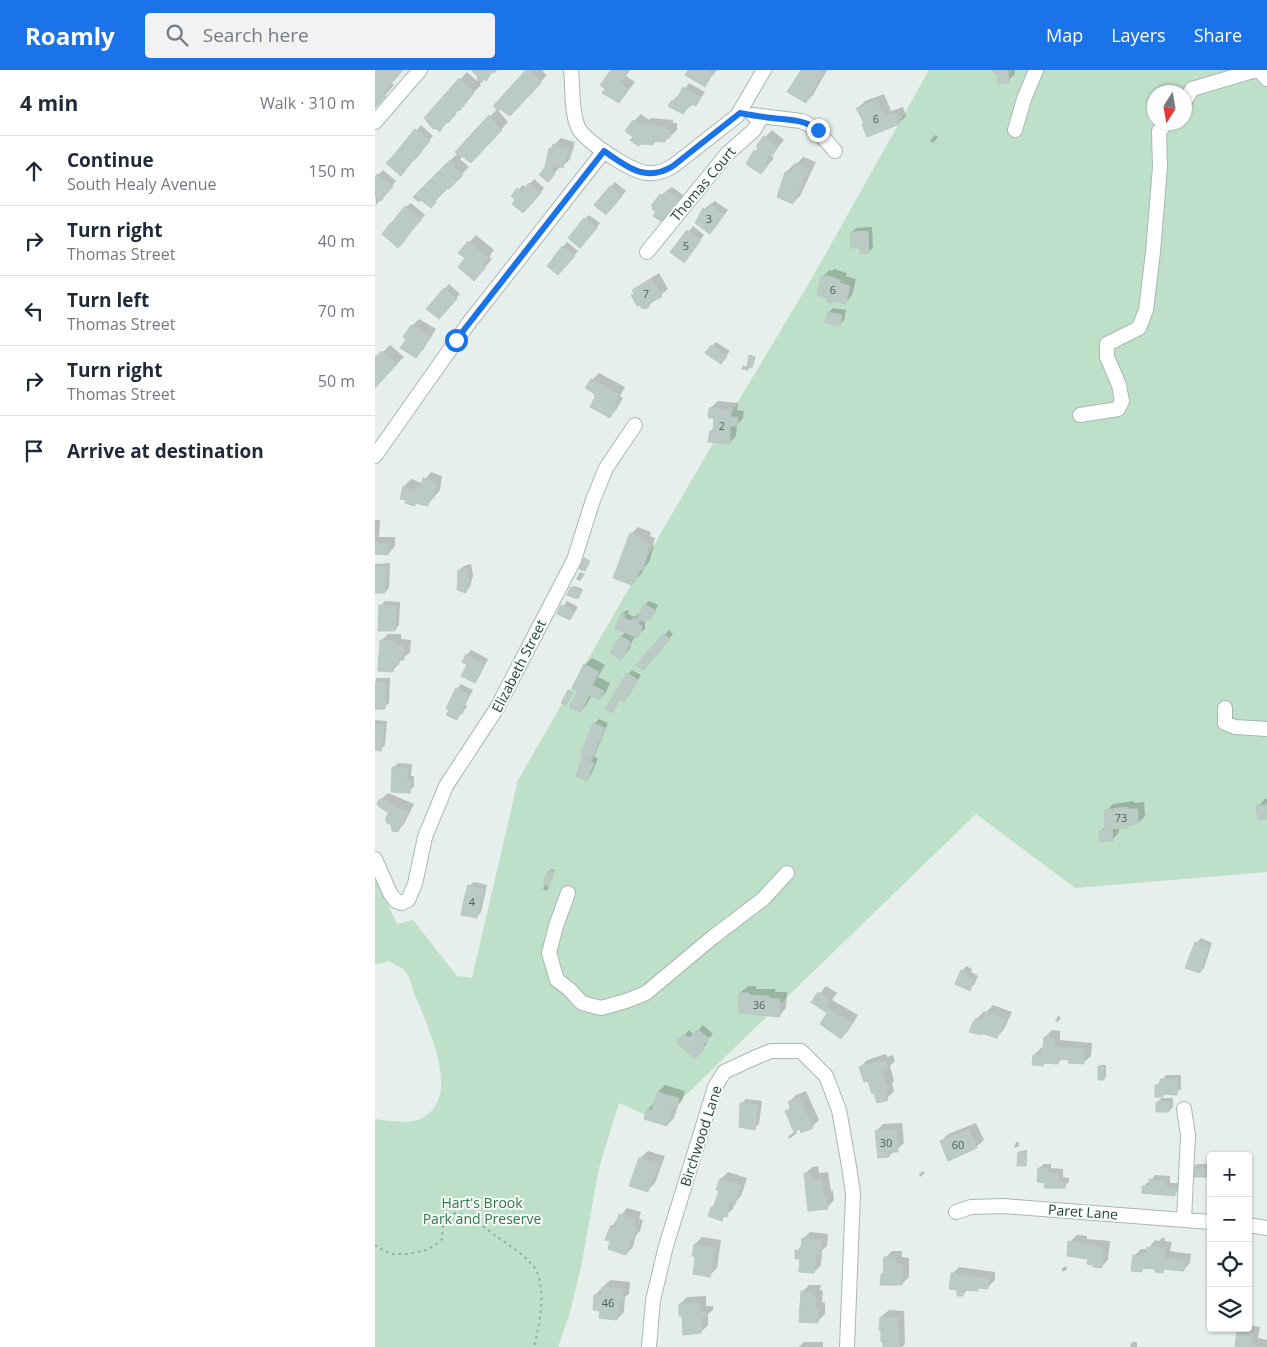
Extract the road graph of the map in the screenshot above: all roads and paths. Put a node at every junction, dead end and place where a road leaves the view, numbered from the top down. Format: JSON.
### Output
{"nodes":[{"id":1,"x":420,"y":70,"type":"edge"},
{"id":2,"x":571,"y":70,"type":"edge"},
{"id":3,"x":764,"y":70,"type":"edge"},
{"id":4,"x":1036,"y":70,"type":"edge"},
{"id":5,"x":1257,"y":70,"type":"edge"},
{"id":6,"x":1267,"y":79,"type":"edge"},
{"id":7,"x":1192,"y":89,"type":"edge"},
{"id":8,"x":740,"y":113,"type":"junction"},
{"id":9,"x":761,"y":116,"type":"junction"},
{"id":10,"x":375,"y":122,"type":"edge"},
{"id":11,"x":1015,"y":130,"type":"dead end"},
{"id":12,"x":1160,"y":130,"type":"edge"},
{"id":13,"x":604,"y":151,"type":"junction"},
{"id":14,"x":835,"y":151,"type":"dead end"},
{"id":15,"x":647,"y":252,"type":"dead end"},
{"id":16,"x":1080,"y":414,"type":"dead end"},
{"id":17,"x":635,"y":425,"type":"dead end"},
{"id":18,"x":375,"y":456,"type":"edge"},
{"id":19,"x":1225,"y":708,"type":"dead end"},
{"id":20,"x":1267,"y":729,"type":"edge"},
{"id":21,"x":375,"y":859,"type":"edge"},
{"id":22,"x":787,"y":873,"type":"dead end"},
{"id":23,"x":569,"y":893,"type":"dead end"},
{"id":24,"x":1184,"y":1109,"type":"dead end"},
{"id":25,"x":956,"y":1212,"type":"dead end"},
{"id":26,"x":1184,"y":1220,"type":"junction"},
{"id":27,"x":1207,"y":1222,"type":"edge"},
{"id":28,"x":1252,"y":1226,"type":"edge"},
{"id":29,"x":1267,"y":1228,"type":"edge"},
{"id":30,"x":375,"y":1245,"type":"edge"},
{"id":31,"x":534,"y":1347,"type":"edge"},
{"id":32,"x":649,"y":1347,"type":"edge"},
{"id":33,"x":847,"y":1347,"type":"edge"}],
"edges":[{"from":1,"to":10,"type":"street"},
{"from":2,"to":13,"type":"street"},
{"from":3,"to":8,"type":"street"},
{"from":4,"to":11,"type":"street"},
{"from":5,"to":6,"type":"street"},
{"from":5,"to":7,"type":"street"},
{"from":8,"to":9,"type":"street"},
{"from":8,"to":13,"type":"street"},
{"from":9,"to":14,"type":"street"},
{"from":9,"to":15,"type":"street","name":"Thomas Court"},
{"from":12,"to":16,"type":"street"},
{"from":13,"to":18,"type":"street"},
{"from":17,"to":21,"type":"street","name":"Elizabeth Street"},
{"from":19,"to":20,"type":"street"},
{"from":22,"to":23,"type":"street"},
{"from":24,"to":26,"type":"street"},
{"from":25,"to":26,"type":"street","name":"Paret Lane"},
{"from":26,"to":27,"type":"street","name":"Paret Lane"},
{"from":28,"to":29,"type":"street"},
{"from":30,"to":31,"type":"path"},
{"from":32,"to":33,"type":"street","name":"Birchwood Lane"}]}
